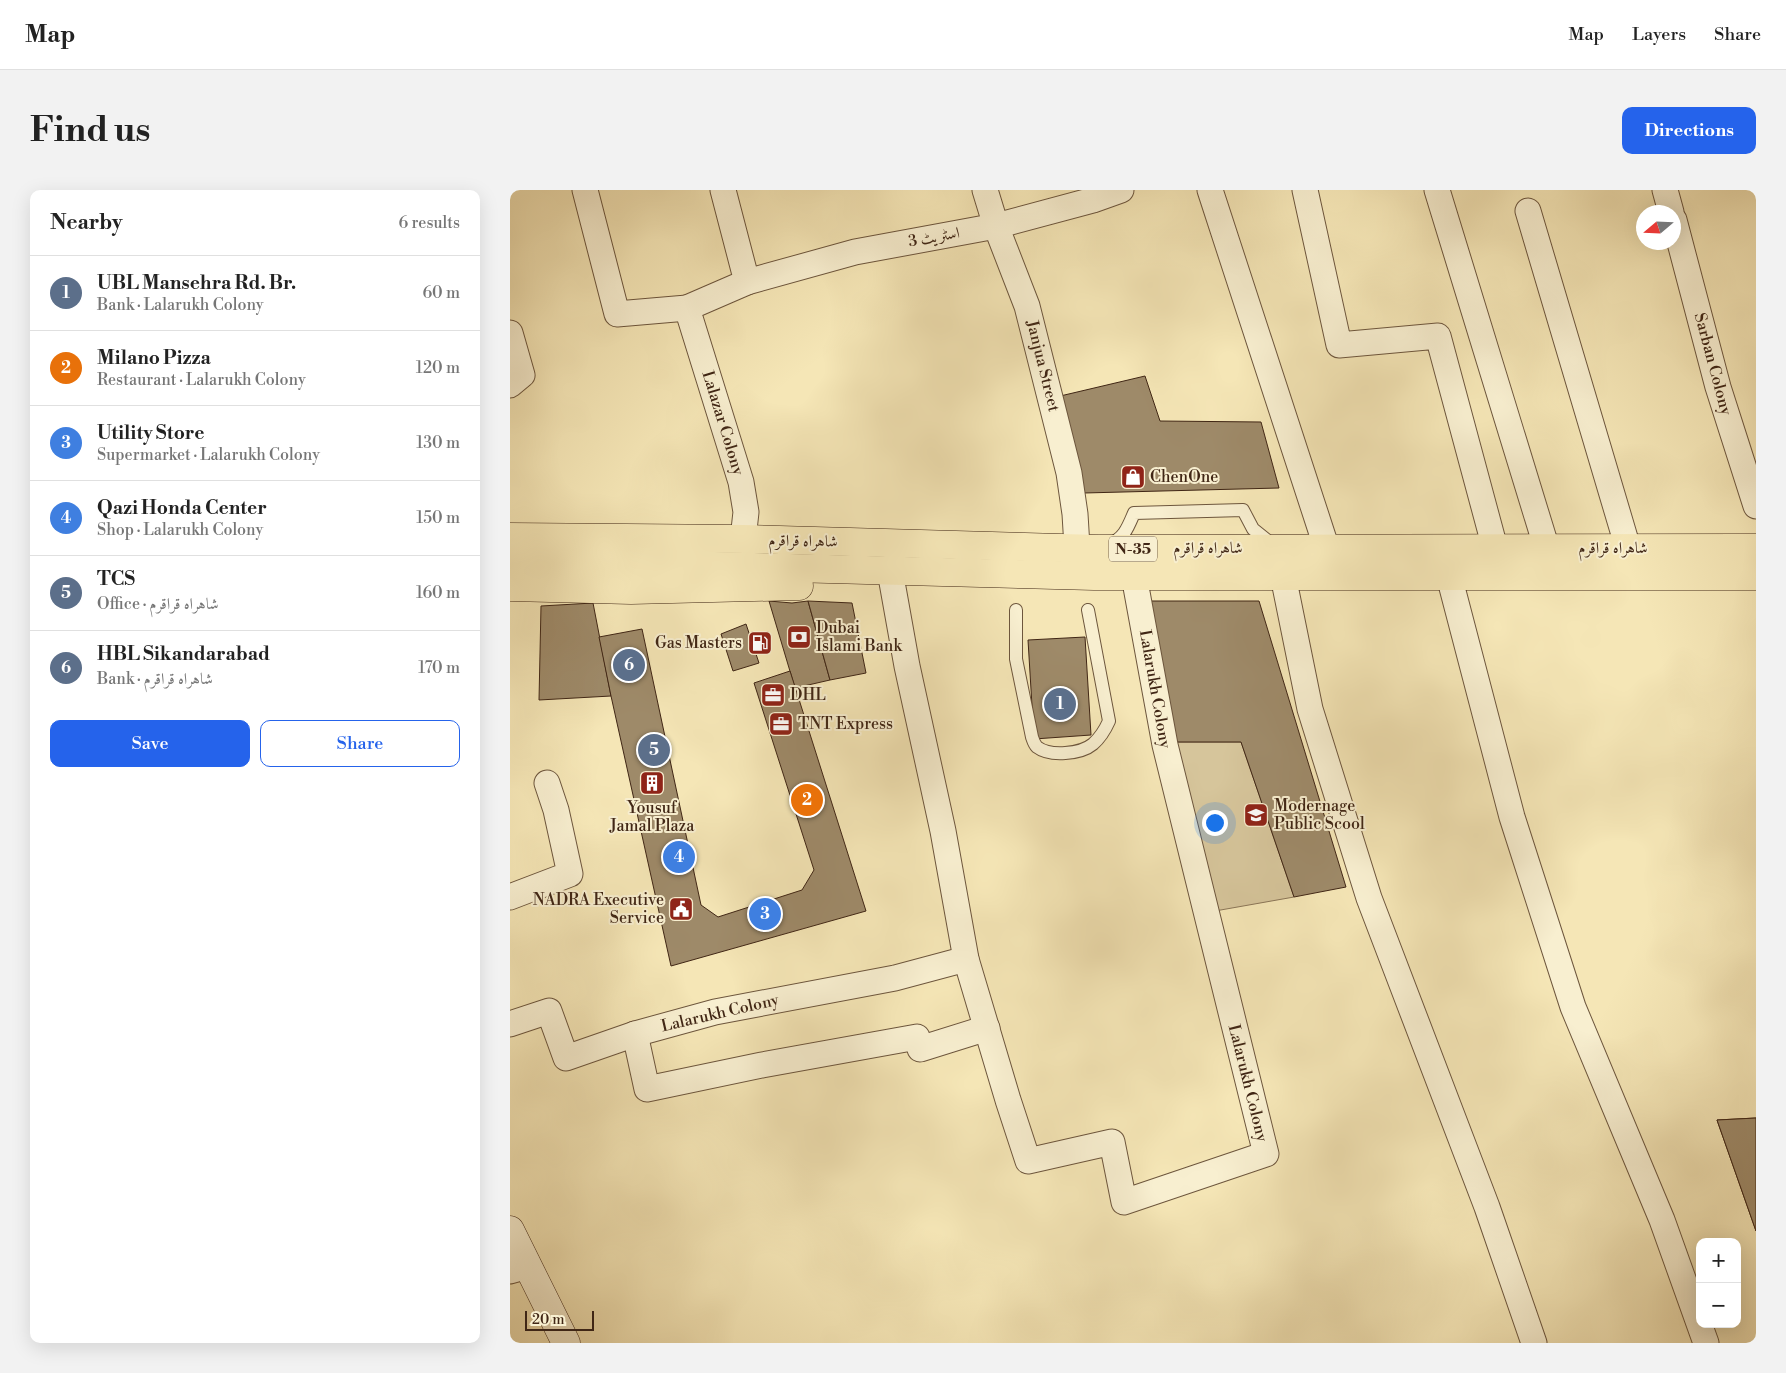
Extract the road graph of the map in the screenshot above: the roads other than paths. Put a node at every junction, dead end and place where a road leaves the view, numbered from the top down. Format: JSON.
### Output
{"nodes":[{"id":1,"x":585,"y":190,"type":"edge"},
{"id":2,"x":723,"y":190,"type":"edge"},
{"id":3,"x":985,"y":190,"type":"edge"},
{"id":4,"x":1210,"y":190,"type":"edge"},
{"id":5,"x":1305,"y":190,"type":"edge"},
{"id":6,"x":1437,"y":190,"type":"edge"},
{"id":7,"x":1665,"y":190,"type":"edge"},
{"id":8,"x":1113,"y":191,"type":"edge"},
{"id":9,"x":1669,"y":205,"type":"edge"},
{"id":10,"x":1528,"y":211,"type":"dead end"},
{"id":11,"x":996,"y":226,"type":"junction"},
{"id":12,"x":1681,"y":247,"type":"edge"},
{"id":13,"x":747,"y":282,"type":"junction"},
{"id":14,"x":687,"y":308,"type":"junction"},
{"id":15,"x":510,"y":333,"type":"edge"},
{"id":16,"x":510,"y":385,"type":"edge"},
{"id":17,"x":1756,"y":506,"type":"edge"},
{"id":18,"x":510,"y":537,"type":"edge"},
{"id":19,"x":621,"y":538,"type":"junction"},
{"id":20,"x":743,"y":539,"type":"junction"},
{"id":21,"x":1087,"y":548,"type":"junction"},
{"id":22,"x":1278,"y":548,"type":"junction"},
{"id":23,"x":1327,"y":548,"type":"junction"},
{"id":24,"x":1495,"y":548,"type":"junction"},
{"id":25,"x":1547,"y":548,"type":"junction"},
{"id":26,"x":1628,"y":548,"type":"junction"},
{"id":27,"x":1756,"y":548,"type":"edge"},
{"id":28,"x":510,"y":564,"type":"edge"},
{"id":29,"x":618,"y":565,"type":"junction"},
{"id":30,"x":840,"y":569,"type":"junction"},
{"id":31,"x":890,"y":571,"type":"junction"},
{"id":32,"x":1134,"y":576,"type":"junction"},
{"id":33,"x":1283,"y":576,"type":"junction"},
{"id":34,"x":1449,"y":576,"type":"junction"},
{"id":35,"x":1756,"y":576,"type":"edge"},
{"id":36,"x":510,"y":587,"type":"edge"},
{"id":37,"x":1016,"y":610,"type":"dead end"},
{"id":38,"x":1088,"y":610,"type":"dead end"},
{"id":39,"x":547,"y":784,"type":"dead end"},
{"id":40,"x":510,"y":897,"type":"edge"},
{"id":41,"x":966,"y":959,"type":"junction"},
{"id":42,"x":510,"y":1024,"type":"edge"},
{"id":43,"x":987,"y":1028,"type":"junction"},
{"id":44,"x":635,"y":1034,"type":"junction"},
{"id":45,"x":510,"y":1230,"type":"edge"},
{"id":46,"x":519,"y":1269,"type":"edge"},
{"id":47,"x":566,"y":1343,"type":"edge"},
{"id":48,"x":1534,"y":1343,"type":"edge"},
{"id":49,"x":1706,"y":1343,"type":"edge"}],
"edges":[{"from":1,"to":14,"type":"street"},
{"from":2,"to":13,"type":"street"},
{"from":3,"to":11,"type":"street","name":"Janjua Street"},
{"from":4,"to":23,"type":"street"},
{"from":5,"to":24,"type":"street"},
{"from":6,"to":25,"type":"street"},
{"from":7,"to":9,"type":"street"},
{"from":8,"to":11,"type":"street","name":"اسٹریٹ 3"},
{"from":10,"to":26,"type":"street"},
{"from":11,"to":13,"type":"street","name":"اسٹریٹ 3"},
{"from":11,"to":21,"type":"street","name":"Janjua Street"},
{"from":12,"to":17,"type":"street","name":"Sarban Colony"},
{"from":13,"to":14,"type":"street"},
{"from":14,"to":20,"type":"street","name":"Lalazar Colony"},
{"from":15,"to":16,"type":"street"},
{"from":18,"to":19,"type":"highway","name":"شاہراہ قراقرم","number":"N-35"},
{"from":19,"to":20,"type":"highway","name":"شاہراہ قراقرم","number":"N-35"},
{"from":19,"to":29,"type":"highway"},
{"from":20,"to":21,"type":"highway","name":"شاہراہ قراقرم","number":"N-35"},
{"from":21,"to":22,"type":"highway","name":"شاہراہ قراقرم","number":"N-35"},
{"from":21,"to":22,"type":"lane"},
{"from":22,"to":23,"type":"highway","name":"شاہراہ قراقرم","number":"N-35"},
{"from":23,"to":24,"type":"highway","name":"شاہراہ قراقرم","number":"N-35"},
{"from":24,"to":25,"type":"highway","name":"شاہراہ قراقرم","number":"N-35"},
{"from":25,"to":26,"type":"highway","name":"شاہراہ قراقرم","number":"N-35"},
{"from":26,"to":27,"type":"highway","name":"شاہراہ قراقرم","number":"N-35"},
{"from":28,"to":29,"type":"highway","name":"شاہراہ قراقرم","number":"N-35"},
{"from":29,"to":30,"type":"highway","name":"شاہراہ قراقرم","number":"N-35"},
{"from":30,"to":31,"type":"highway","name":"شاہراہ قراقرم","number":"N-35"},
{"from":30,"to":36,"type":"highway"},
{"from":31,"to":32,"type":"highway","name":"شاہراہ قراقرم","number":"N-35"},
{"from":31,"to":41,"type":"street","name":"Lalarukh Colony"},
{"from":32,"to":33,"type":"highway","name":"شاہراہ قراقرم","number":"N-35"},
{"from":32,"to":43,"type":"street","name":"Lalarukh Colony"},
{"from":33,"to":34,"type":"highway","name":"شاہراہ قراقرم","number":"N-35"},
{"from":33,"to":48,"type":"street"},
{"from":34,"to":35,"type":"highway","name":"شاہراہ قراقرم","number":"N-35"},
{"from":34,"to":49,"type":"street"},
{"from":37,"to":38,"type":"lane"},
{"from":39,"to":40,"type":"street"},
{"from":41,"to":43,"type":"street","name":"Lalarukh Colony"},
{"from":41,"to":44,"type":"street","name":"Lalarukh Colony"},
{"from":42,"to":44,"type":"street","name":"Lalarukh Colony"},
{"from":43,"to":44,"type":"street"},
{"from":45,"to":46,"type":"street"},
{"from":46,"to":47,"type":"street"}]}
